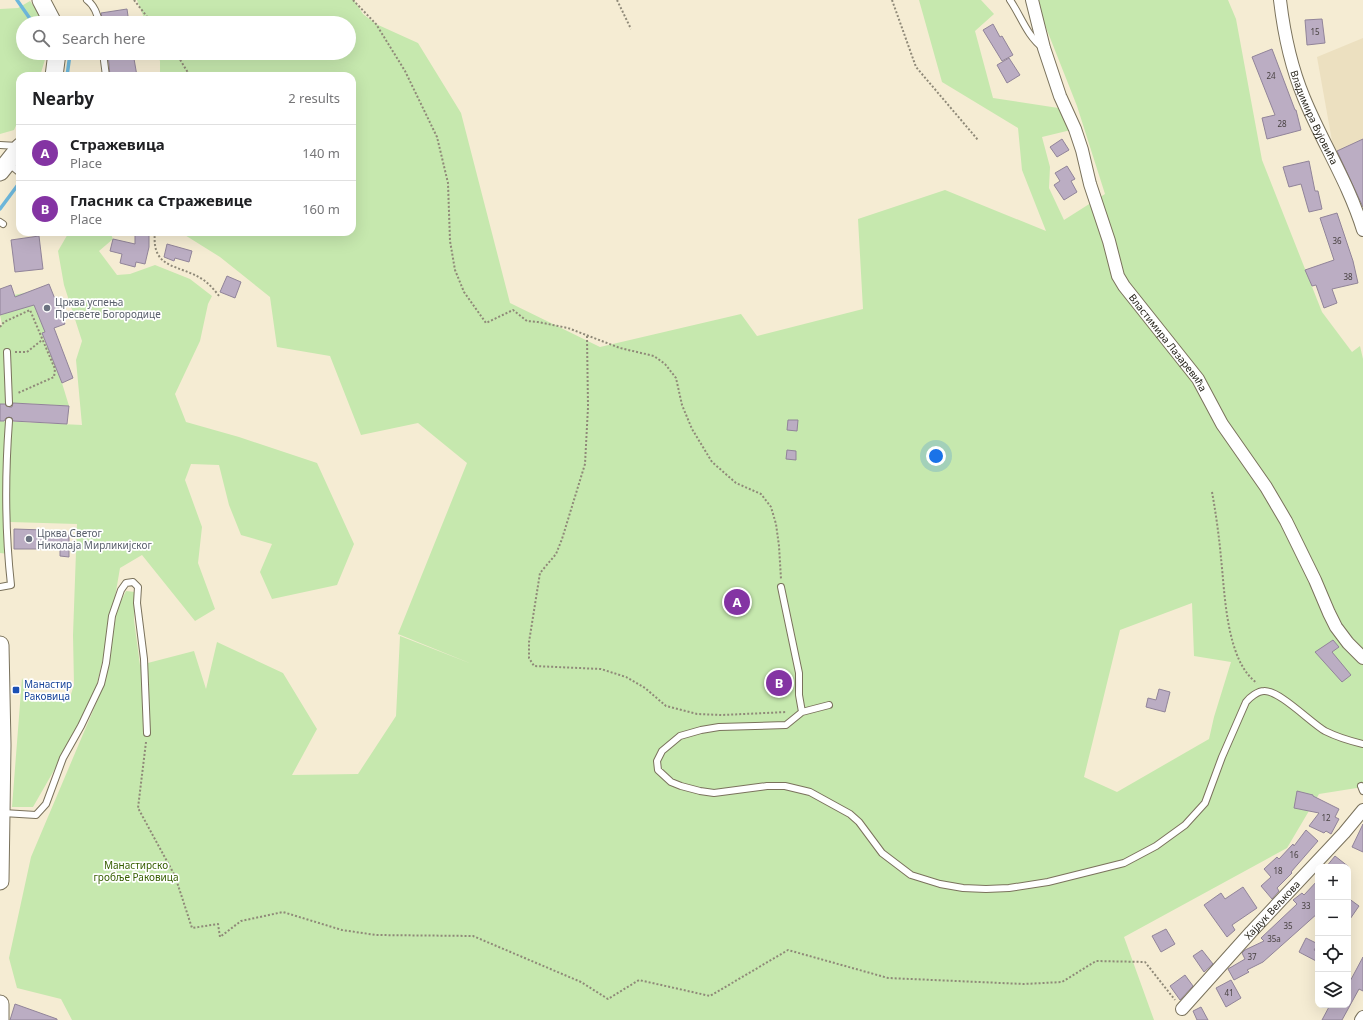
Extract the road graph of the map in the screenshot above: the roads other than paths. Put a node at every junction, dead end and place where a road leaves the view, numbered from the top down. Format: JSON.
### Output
{"nodes":[{"id":1,"x":42,"y":0,"type":"edge"},
{"id":2,"x":87,"y":0,"type":"edge"},
{"id":3,"x":1010,"y":0,"type":"edge"},
{"id":4,"x":1032,"y":0,"type":"edge"},
{"id":5,"x":1280,"y":0,"type":"edge"},
{"id":6,"x":50,"y":16,"type":"edge"},
{"id":7,"x":98,"y":16,"type":"edge"},
{"id":8,"x":1044,"y":48,"type":"junction"},
{"id":9,"x":56,"y":60,"type":"edge"},
{"id":10,"x":104,"y":60,"type":"edge"},
{"id":11,"x":55,"y":72,"type":"edge"},
{"id":12,"x":105,"y":72,"type":"edge"},
{"id":13,"x":0,"y":145,"type":"edge"},
{"id":14,"x":16,"y":146,"type":"edge"},
{"id":15,"x":16,"y":157,"type":"edge"},
{"id":16,"x":11,"y":170,"type":"edge"},
{"id":17,"x":1363,"y":230,"type":"edge"},
{"id":18,"x":7,"y":352,"type":"road end"},
{"id":19,"x":9,"y":400,"type":"road end"},
{"id":20,"x":8,"y":421,"type":"dead end"},
{"id":21,"x":0,"y":587,"type":"edge"},
{"id":22,"x":781,"y":587,"type":"road end"},
{"id":23,"x":0,"y":646,"type":"edge"},
{"id":24,"x":1363,"y":658,"type":"edge"},
{"id":25,"x":829,"y":705,"type":"dead end"},
{"id":26,"x":802,"y":712,"type":"junction"},
{"id":27,"x":147,"y":733,"type":"road end"},
{"id":28,"x":1363,"y":744,"type":"edge"},
{"id":29,"x":1363,"y":810,"type":"edge"},
{"id":30,"x":1,"y":813,"type":"junction"},
{"id":31,"x":0,"y":881,"type":"edge"},
{"id":32,"x":0,"y":1004,"type":"edge"},
{"id":33,"x":1182,"y":1009,"type":"road end"},
{"id":34,"x":1363,"y":1017,"type":"edge"},
{"id":35,"x":0,"y":1020,"type":"edge"},
{"id":36,"x":1361,"y":1020,"type":"edge"}],
"edges":[{"from":1,"to":6,"type":"main road"},
{"from":2,"to":7,"type":"lane"},
{"from":3,"to":8,"type":"lane"},
{"from":4,"to":8,"type":"street","name":"Властимира Лазаревића"},
{"from":5,"to":17,"type":"street","name":"Владимира Вујовића"},
{"from":8,"to":24,"type":"street","name":"Властимира Лазаревића"},
{"from":9,"to":11,"type":"main road"},
{"from":10,"to":12,"type":"lane"},
{"from":13,"to":14,"type":"lane"},
{"from":15,"to":16,"type":"main road"},
{"from":18,"to":19,"type":"lane"},
{"from":20,"to":21,"type":"lane"},
{"from":22,"to":26,"type":"lane"},
{"from":23,"to":30,"type":"main road"},
{"from":25,"to":26,"type":"lane"},
{"from":26,"to":28,"type":"lane"},
{"from":27,"to":30,"type":"lane"},
{"from":29,"to":33,"type":"street","name":"Хајдук Вељкова"},
{"from":30,"to":31,"type":"main road"},
{"from":32,"to":35,"type":"main road"},
{"from":34,"to":36,"type":"street"}]}
